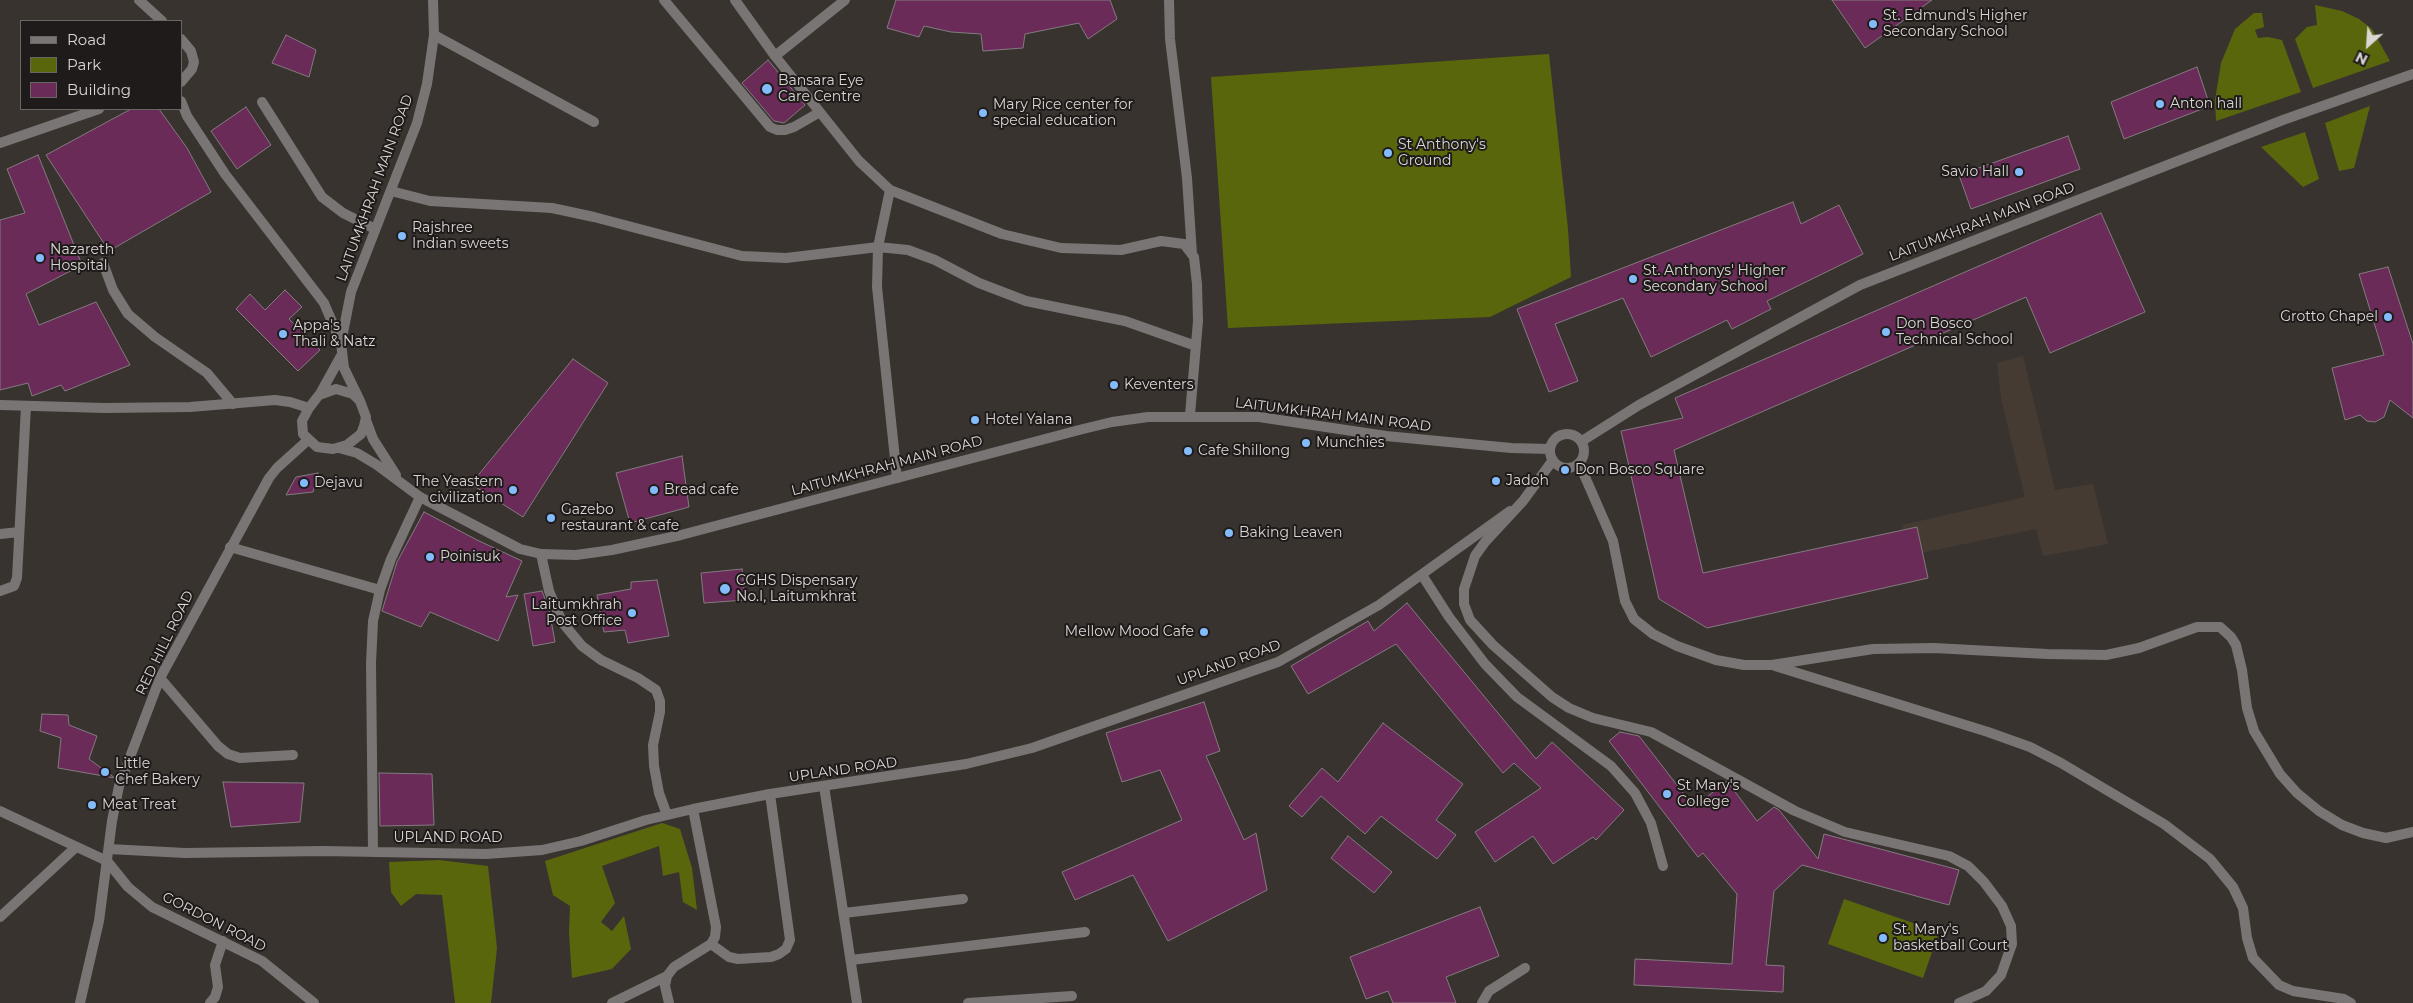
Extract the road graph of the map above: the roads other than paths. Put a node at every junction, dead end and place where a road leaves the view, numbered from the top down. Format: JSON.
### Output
{"nodes":[{"id":1,"x":139,"y":0,"type":"edge"},
{"id":2,"x":433,"y":0,"type":"edge"},
{"id":3,"x":664,"y":0,"type":"edge"},
{"id":4,"x":734,"y":0,"type":"edge"},
{"id":5,"x":845,"y":0,"type":"edge"},
{"id":6,"x":1168,"y":0,"type":"edge"},
{"id":7,"x":161,"y":20,"type":"edge"},
{"id":8,"x":434,"y":35,"type":"junction"},
{"id":9,"x":182,"y":41,"type":"edge"},
{"id":10,"x":775,"y":56,"type":"junction"},
{"id":11,"x":2413,"y":74,"type":"edge"},
{"id":12,"x":182,"y":81,"type":"edge"},
{"id":13,"x":262,"y":102,"type":"dead end"},
{"id":14,"x":182,"y":103,"type":"edge"},
{"id":15,"x":96,"y":110,"type":"edge"},
{"id":16,"x":820,"y":112,"type":"junction"},
{"id":17,"x":594,"y":122,"type":"dead end"},
{"id":18,"x":0,"y":143,"type":"edge"},
{"id":19,"x":890,"y":190,"type":"junction"},
{"id":20,"x":390,"y":191,"type":"junction"},
{"id":21,"x":375,"y":229,"type":"junction"},
{"id":22,"x":878,"y":247,"type":"junction"},
{"id":23,"x":1192,"y":254,"type":"junction"},
{"id":24,"x":103,"y":263,"type":"dead end"},
{"id":25,"x":341,"y":343,"type":"junction"},
{"id":26,"x":1196,"y":346,"type":"junction"},
{"id":27,"x":341,"y":356,"type":"junction"},
{"id":28,"x":320,"y":395,"type":"junction"},
{"id":29,"x":360,"y":400,"type":"junction"},
{"id":30,"x":233,"y":404,"type":"junction"},
{"id":31,"x":0,"y":405,"type":"edge"},
{"id":32,"x":26,"y":406,"type":"junction"},
{"id":33,"x":309,"y":408,"type":"junction"},
{"id":34,"x":1190,"y":415,"type":"junction"},
{"id":35,"x":366,"y":417,"type":"junction"},
{"id":36,"x":308,"y":440,"type":"junction"},
{"id":37,"x":1582,"y":441,"type":"junction"},
{"id":38,"x":339,"y":448,"type":"junction"},
{"id":39,"x":1550,"y":449,"type":"junction"},
{"id":40,"x":1553,"y":460,"type":"junction"},
{"id":41,"x":1579,"y":463,"type":"junction"},
{"id":42,"x":897,"y":478,"type":"junction"},
{"id":43,"x":399,"y":480,"type":"junction"},
{"id":44,"x":420,"y":497,"type":"junction"},
{"id":45,"x":1523,"y":502,"type":"junction"},
{"id":46,"x":19,"y":532,"type":"junction"},
{"id":47,"x":0,"y":534,"type":"edge"},
{"id":48,"x":230,"y":547,"type":"junction"},
{"id":49,"x":541,"y":554,"type":"junction"},
{"id":50,"x":1422,"y":575,"type":"junction"},
{"id":51,"x":380,"y":590,"type":"junction"},
{"id":52,"x":0,"y":591,"type":"edge"},
{"id":53,"x":1772,"y":665,"type":"junction"},
{"id":54,"x":160,"y":678,"type":"junction"},
{"id":55,"x":293,"y":756,"type":"dead end"},
{"id":56,"x":824,"y":786,"type":"junction"},
{"id":57,"x":770,"y":794,"type":"junction"},
{"id":58,"x":693,"y":809,"type":"junction"},
{"id":59,"x":0,"y":811,"type":"edge"},
{"id":60,"x":667,"y":815,"type":"junction"},
{"id":61,"x":2413,"y":832,"type":"edge"},
{"id":62,"x":76,"y":847,"type":"junction"},
{"id":63,"x":109,"y":849,"type":"junction"},
{"id":64,"x":373,"y":852,"type":"junction"},
{"id":65,"x":107,"y":861,"type":"junction"},
{"id":66,"x":1663,"y":866,"type":"dead end"},
{"id":67,"x":963,"y":899,"type":"dead end"},
{"id":68,"x":844,"y":912,"type":"junction"},
{"id":69,"x":0,"y":917,"type":"edge"},
{"id":70,"x":1085,"y":932,"type":"dead end"},
{"id":71,"x":223,"y":941,"type":"junction"},
{"id":72,"x":711,"y":944,"type":"junction"},
{"id":73,"x":852,"y":960,"type":"junction"},
{"id":74,"x":1525,"y":968,"type":"dead end"},
{"id":75,"x":667,"y":976,"type":"junction"},
{"id":76,"x":1072,"y":996,"type":"dead end"},
{"id":77,"x":84,"y":1000,"type":"edge"},
{"id":78,"x":312,"y":1002,"type":"edge"},
{"id":79,"x":210,"y":1003,"type":"edge"},
{"id":80,"x":612,"y":1003,"type":"edge"},
{"id":81,"x":668,"y":1003,"type":"edge"},
{"id":82,"x":857,"y":1003,"type":"edge"},
{"id":83,"x":968,"y":1003,"type":"edge"},
{"id":84,"x":1482,"y":1003,"type":"edge"},
{"id":85,"x":1959,"y":1003,"type":"edge"},
{"id":86,"x":2351,"y":1003,"type":"edge"}],
"edges":[{"from":1,"to":7,"type":"street"},
{"from":2,"to":8,"type":"street","name":"LAITUMKHRAH MAIN ROAD"},
{"from":3,"to":16,"type":"street"},
{"from":4,"to":10,"type":"street"},
{"from":5,"to":10,"type":"street"},
{"from":6,"to":23,"type":"street"},
{"from":8,"to":17,"type":"street"},
{"from":8,"to":20,"type":"street","name":"LAITUMKHRAH MAIN ROAD"},
{"from":9,"to":12,"type":"street"},
{"from":10,"to":16,"type":"street"},
{"from":11,"to":37,"type":"street","name":"LAITUMKHRAH MAIN ROAD"},
{"from":13,"to":21,"type":"street"},
{"from":14,"to":25,"type":"street"},
{"from":15,"to":18,"type":"street"},
{"from":16,"to":19,"type":"street"},
{"from":19,"to":22,"type":"street"},
{"from":19,"to":23,"type":"street"},
{"from":20,"to":21,"type":"street","name":"LAITUMKHRAH MAIN ROAD"},
{"from":20,"to":22,"type":"street"},
{"from":21,"to":25,"type":"street","name":"LAITUMKHRAH MAIN ROAD"},
{"from":22,"to":26,"type":"street"},
{"from":22,"to":42,"type":"street"},
{"from":23,"to":26,"type":"street"},
{"from":24,"to":30,"type":"street"},
{"from":25,"to":27,"type":"street","name":"LAITUMKHRAH MAIN ROAD"},
{"from":26,"to":34,"type":"street"},
{"from":27,"to":28,"type":"street"},
{"from":27,"to":29,"type":"street"},
{"from":28,"to":29,"type":"street"},
{"from":28,"to":33,"type":"street"},
{"from":29,"to":35,"type":"street"},
{"from":30,"to":32,"type":"street"},
{"from":30,"to":33,"type":"street"},
{"from":31,"to":32,"type":"street"},
{"from":32,"to":46,"type":"street"},
{"from":33,"to":36,"type":"street"},
{"from":34,"to":39,"type":"street","name":"LAITUMKHRAH MAIN ROAD"},
{"from":34,"to":42,"type":"street","name":"LAITUMKHRAH MAIN ROAD"},
{"from":35,"to":38,"type":"street"},
{"from":35,"to":43,"type":"street"},
{"from":36,"to":38,"type":"street"},
{"from":36,"to":48,"type":"street","name":"RED HILL ROAD"},
{"from":37,"to":39,"type":"street"},
{"from":37,"to":41,"type":"street"},
{"from":38,"to":43,"type":"street"},
{"from":39,"to":40,"type":"street"},
{"from":40,"to":41,"type":"street"},
{"from":40,"to":45,"type":"street"},
{"from":41,"to":53,"type":"street"},
{"from":42,"to":49,"type":"street","name":"LAITUMKHRAH MAIN ROAD"},
{"from":43,"to":44,"type":"street","name":"LAITUMKHRAH MAIN ROAD"},
{"from":44,"to":49,"type":"street","name":"LAITUMKHRAH MAIN ROAD"},
{"from":44,"to":51,"type":"street"},
{"from":45,"to":50,"type":"street","name":"UPLAND ROAD"},
{"from":45,"to":85,"type":"street"},
{"from":46,"to":47,"type":"street"},
{"from":46,"to":52,"type":"street"},
{"from":48,"to":51,"type":"street"},
{"from":48,"to":54,"type":"street","name":"RED HILL ROAD"},
{"from":49,"to":60,"type":"street"},
{"from":50,"to":56,"type":"street","name":"UPLAND ROAD"},
{"from":50,"to":66,"type":"street"},
{"from":51,"to":64,"type":"street"},
{"from":53,"to":61,"type":"street"},
{"from":53,"to":86,"type":"street"},
{"from":54,"to":55,"type":"street"},
{"from":54,"to":63,"type":"street","name":"RED HILL ROAD"},
{"from":56,"to":57,"type":"street","name":"UPLAND ROAD"},
{"from":56,"to":68,"type":"street"},
{"from":57,"to":58,"type":"street","name":"UPLAND ROAD"},
{"from":57,"to":72,"type":"street"},
{"from":58,"to":60,"type":"street","name":"UPLAND ROAD"},
{"from":58,"to":72,"type":"street"},
{"from":59,"to":62,"type":"street"},
{"from":60,"to":64,"type":"street","name":"UPLAND ROAD"},
{"from":62,"to":65,"type":"street"},
{"from":62,"to":69,"type":"street"},
{"from":63,"to":64,"type":"street","name":"UPLAND ROAD"},
{"from":63,"to":65,"type":"street","name":"RED HILL ROAD"},
{"from":65,"to":71,"type":"street","name":"GORDON ROAD"},
{"from":65,"to":77,"type":"street","name":"RED HILL ROAD"},
{"from":67,"to":68,"type":"street"},
{"from":68,"to":73,"type":"street"},
{"from":70,"to":73,"type":"street"},
{"from":71,"to":78,"type":"street","name":"GORDON ROAD"},
{"from":71,"to":79,"type":"street"},
{"from":72,"to":75,"type":"street"},
{"from":73,"to":82,"type":"street"},
{"from":74,"to":84,"type":"street"},
{"from":75,"to":80,"type":"street"},
{"from":75,"to":81,"type":"street"},
{"from":76,"to":83,"type":"street"}]}
